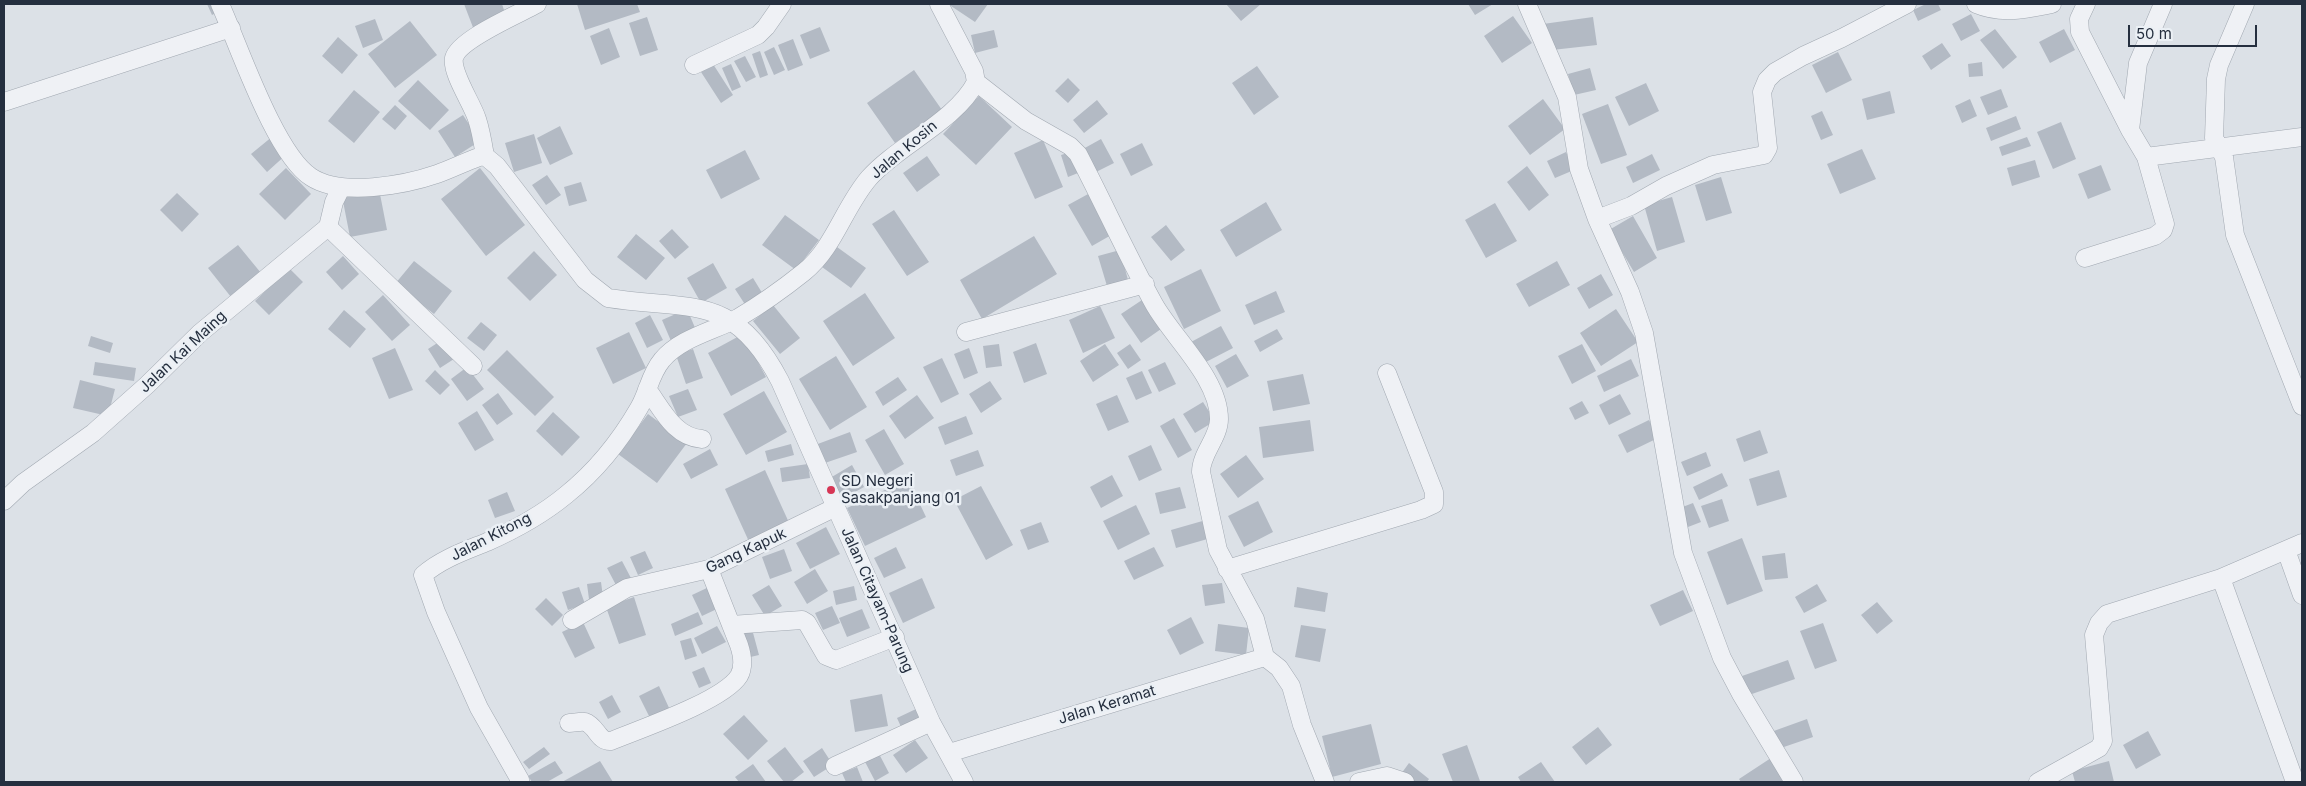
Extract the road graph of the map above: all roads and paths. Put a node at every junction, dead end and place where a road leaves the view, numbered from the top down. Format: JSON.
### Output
{"nodes":[{"id":1,"x":220,"y":4,"type":"edge"},
{"id":2,"x":537,"y":4,"type":"edge"},
{"id":3,"x":782,"y":4,"type":"edge"},
{"id":4,"x":938,"y":4,"type":"edge"},
{"id":5,"x":1527,"y":4,"type":"edge"},
{"id":6,"x":1907,"y":4,"type":"edge"},
{"id":7,"x":1976,"y":4,"type":"edge"},
{"id":8,"x":2052,"y":4,"type":"edge"},
{"id":9,"x":2086,"y":4,"type":"edge"},
{"id":10,"x":2163,"y":4,"type":"edge"},
{"id":11,"x":2245,"y":4,"type":"edge"},
{"id":12,"x":509,"y":11,"type":"edge"},
{"id":13,"x":231,"y":28,"type":"junction"},
{"id":14,"x":694,"y":65,"type":"dead end"},
{"id":15,"x":976,"y":82,"type":"junction"},
{"id":16,"x":4,"y":102,"type":"edge"},
{"id":17,"x":2130,"y":130,"type":"junction"},
{"id":18,"x":2302,"y":137,"type":"edge"},
{"id":19,"x":2221,"y":149,"type":"junction"},
{"id":20,"x":485,"y":156,"type":"junction"},
{"id":21,"x":2146,"y":157,"type":"junction"},
{"id":22,"x":341,"y":188,"type":"junction"},
{"id":23,"x":1597,"y":219,"type":"junction"},
{"id":24,"x":328,"y":227,"type":"junction"},
{"id":25,"x":2085,"y":258,"type":"dead end"},
{"id":26,"x":1145,"y":284,"type":"junction"},
{"id":27,"x":732,"y":321,"type":"junction"},
{"id":28,"x":966,"y":332,"type":"dead end"},
{"id":29,"x":473,"y":366,"type":"dead end"},
{"id":30,"x":1387,"y":373,"type":"dead end"},
{"id":31,"x":647,"y":389,"type":"junction"},
{"id":32,"x":2302,"y":406,"type":"edge"},
{"id":33,"x":702,"y":439,"type":"dead end"},
{"id":34,"x":4,"y":501,"type":"edge"},
{"id":35,"x":836,"y":508,"type":"junction"},
{"id":36,"x":2294,"y":546,"type":"edge"},
{"id":37,"x":709,"y":569,"type":"junction"},
{"id":38,"x":1227,"y":569,"type":"junction"},
{"id":39,"x":2221,"y":578,"type":"junction"},
{"id":40,"x":2302,"y":595,"type":"edge"},
{"id":41,"x":572,"y":620,"type":"dead end"},
{"id":42,"x":731,"y":625,"type":"junction"},
{"id":43,"x":895,"y":637,"type":"junction"},
{"id":44,"x":1265,"y":657,"type":"junction"},
{"id":45,"x":932,"y":722,"type":"junction"},
{"id":46,"x":569,"y":723,"type":"dead end"},
{"id":47,"x":950,"y":753,"type":"junction"},
{"id":48,"x":835,"y":766,"type":"dead end"},
{"id":49,"x":2296,"y":773,"type":"edge"},
{"id":50,"x":520,"y":780,"type":"dead end"},
{"id":51,"x":964,"y":782,"type":"edge"},
{"id":52,"x":1326,"y":782,"type":"edge"},
{"id":53,"x":1359,"y":782,"type":"edge"},
{"id":54,"x":1405,"y":782,"type":"edge"},
{"id":55,"x":1794,"y":782,"type":"edge"},
{"id":56,"x":2038,"y":782,"type":"edge"}],
"edges":[{"from":1,"to":13,"type":"street"},
{"from":2,"to":12,"type":"street"},
{"from":3,"to":14,"type":"street"},
{"from":4,"to":15,"type":"street"},
{"from":5,"to":23,"type":"street"},
{"from":6,"to":23,"type":"street"},
{"from":7,"to":8,"type":"street"},
{"from":9,"to":17,"type":"street"},
{"from":10,"to":17,"type":"street"},
{"from":11,"to":19,"type":"street"},
{"from":12,"to":20,"type":"street"},
{"from":13,"to":16,"type":"street"},
{"from":13,"to":22,"type":"street"},
{"from":15,"to":26,"type":"street"},
{"from":15,"to":27,"type":"street","name":"Jalan Kosin"},
{"from":17,"to":21,"type":"street"},
{"from":18,"to":19,"type":"street"},
{"from":19,"to":21,"type":"street"},
{"from":19,"to":32,"type":"street"},
{"from":20,"to":22,"type":"street"},
{"from":20,"to":27,"type":"street","name":"Jalan Citayam-Parung"},
{"from":21,"to":25,"type":"street"},
{"from":22,"to":24,"type":"street"},
{"from":23,"to":55,"type":"street"},
{"from":24,"to":29,"type":"street"},
{"from":24,"to":34,"type":"street","name":"Jalan Kai Maing"},
{"from":26,"to":28,"type":"street"},
{"from":26,"to":38,"type":"street"},
{"from":27,"to":31,"type":"street","name":"Jalan Kitong"},
{"from":27,"to":35,"type":"street","name":"Jalan Citayam-Parung"},
{"from":30,"to":38,"type":"street"},
{"from":31,"to":33,"type":"street"},
{"from":31,"to":50,"type":"street","name":"Jalan Kitong"},
{"from":35,"to":37,"type":"street","name":"Gang Kapuk"},
{"from":35,"to":43,"type":"street","name":"Jalan Citayam-Parung"},
{"from":36,"to":39,"type":"street"},
{"from":36,"to":40,"type":"street"},
{"from":37,"to":41,"type":"street","name":"Gang Kapuk"},
{"from":37,"to":42,"type":"street"},
{"from":38,"to":44,"type":"street"},
{"from":39,"to":49,"type":"street"},
{"from":39,"to":56,"type":"street"},
{"from":42,"to":43,"type":"street"},
{"from":42,"to":46,"type":"street"},
{"from":43,"to":45,"type":"street","name":"Jalan Citayam-Parung"},
{"from":44,"to":47,"type":"street","name":"Jalan Keramat"},
{"from":44,"to":52,"type":"street"},
{"from":45,"to":47,"type":"street","name":"Jalan Citayam-Parung"},
{"from":45,"to":48,"type":"street"},
{"from":47,"to":51,"type":"street","name":"Jalan Citayam-Parung"},
{"from":53,"to":54,"type":"street"}]}
